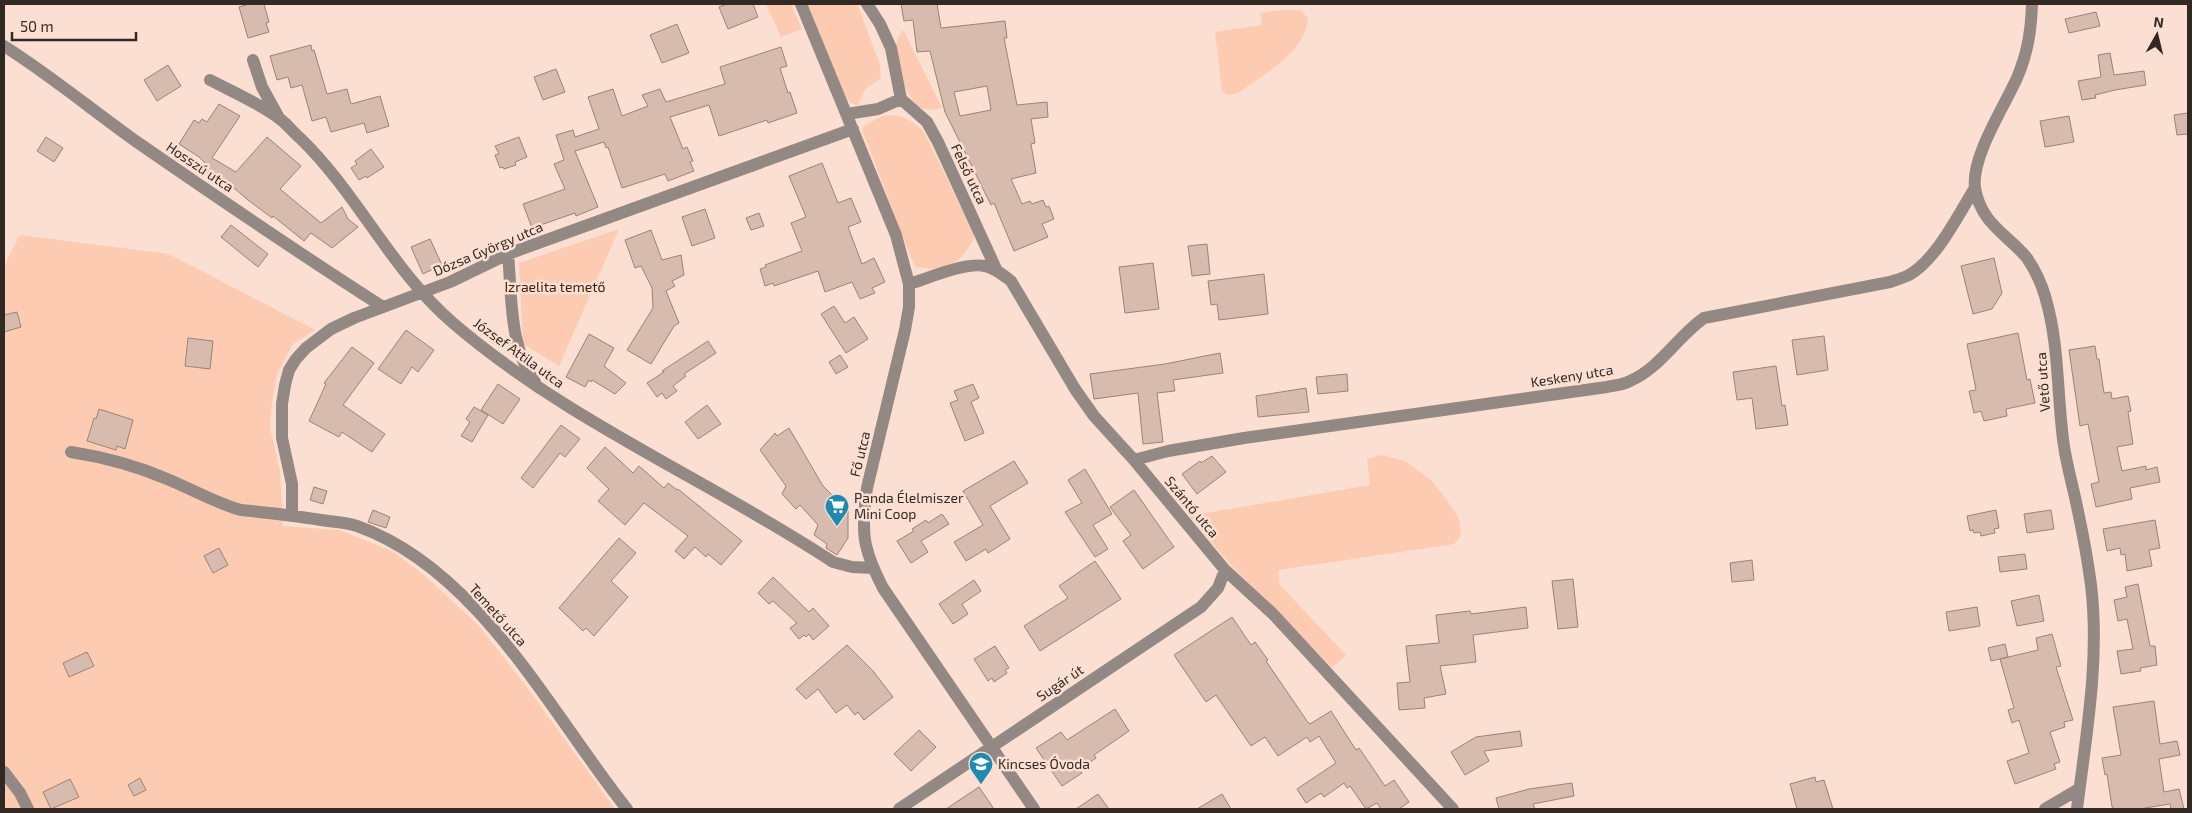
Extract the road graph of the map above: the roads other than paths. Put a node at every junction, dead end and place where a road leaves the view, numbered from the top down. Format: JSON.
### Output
{"nodes":[{"id":1,"x":801,"y":4,"type":"edge"},
{"id":2,"x":867,"y":4,"type":"edge"},
{"id":3,"x":2032,"y":4,"type":"edge"},
{"id":4,"x":4,"y":46,"type":"edge"},
{"id":5,"x":252,"y":60,"type":"dead end"},
{"id":6,"x":210,"y":80,"type":"dead end"},
{"id":7,"x":901,"y":99,"type":"junction"},
{"id":8,"x":846,"y":114,"type":"junction"},
{"id":9,"x":279,"y":118,"type":"junction"},
{"id":10,"x":853,"y":129,"type":"junction"},
{"id":11,"x":1975,"y":188,"type":"junction"},
{"id":12,"x":508,"y":254,"type":"junction"},
{"id":13,"x":997,"y":271,"type":"junction"},
{"id":14,"x":909,"y":284,"type":"junction"},
{"id":15,"x":421,"y":293,"type":"junction"},
{"id":16,"x":383,"y":307,"type":"junction"},
{"id":17,"x":540,"y":388,"type":"junction"},
{"id":18,"x":71,"y":452,"type":"dead end"},
{"id":19,"x":1134,"y":460,"type":"junction"},
{"id":20,"x":292,"y":516,"type":"junction"},
{"id":21,"x":873,"y":568,"type":"junction"},
{"id":22,"x":1225,"y":570,"type":"junction"},
{"id":23,"x":992,"y":748,"type":"junction"},
{"id":24,"x":4,"y":772,"type":"edge"},
{"id":25,"x":2079,"y":789,"type":"junction"},
{"id":26,"x":28,"y":809,"type":"edge"},
{"id":27,"x":627,"y":809,"type":"edge"},
{"id":28,"x":900,"y":809,"type":"edge"},
{"id":29,"x":1034,"y":809,"type":"edge"},
{"id":30,"x":1453,"y":809,"type":"edge"},
{"id":31,"x":2044,"y":809,"type":"edge"},
{"id":32,"x":2077,"y":809,"type":"edge"}],
"edges":[{"from":1,"to":8,"type":"street"},
{"from":2,"to":7,"type":"street"},
{"from":3,"to":11,"type":"street","name":"Vető utca"},
{"from":4,"to":16,"type":"street","name":"Hosszú utca"},
{"from":5,"to":9,"type":"street"},
{"from":6,"to":9,"type":"street","name":"József Attila utca"},
{"from":7,"to":8,"type":"street"},
{"from":7,"to":13,"type":"street","name":"Felső utca"},
{"from":8,"to":10,"type":"street"},
{"from":9,"to":15,"type":"street","name":"József Attila utca"},
{"from":10,"to":12,"type":"street","name":"Dózsa György utca"},
{"from":10,"to":14,"type":"street","name":"Fő utca"},
{"from":11,"to":19,"type":"street","name":"Keskeny utca"},
{"from":11,"to":25,"type":"street","name":"Vető utca"},
{"from":12,"to":15,"type":"street","name":"Dózsa György utca"},
{"from":12,"to":17,"type":"street"},
{"from":13,"to":14,"type":"street"},
{"from":13,"to":19,"type":"street","name":"Szántó utca"},
{"from":14,"to":21,"type":"street","name":"Fő utca"},
{"from":15,"to":16,"type":"street","name":"Dózsa György utca"},
{"from":15,"to":17,"type":"street","name":"József Attila utca"},
{"from":16,"to":20,"type":"street","name":"Dózsa György utca"},
{"from":17,"to":21,"type":"street","name":"József Attila utca"},
{"from":18,"to":20,"type":"street","name":"Temető utca"},
{"from":19,"to":22,"type":"street","name":"Szántó utca"},
{"from":20,"to":27,"type":"street","name":"Temető utca"},
{"from":21,"to":23,"type":"street","name":"Fő utca"},
{"from":22,"to":23,"type":"street","name":"Sugár út"},
{"from":22,"to":30,"type":"street","name":"Szántó utca"},
{"from":23,"to":28,"type":"street","name":"Sugár út"},
{"from":23,"to":29,"type":"street","name":"Fő utca"},
{"from":24,"to":26,"type":"street"},
{"from":25,"to":31,"type":"street"},
{"from":25,"to":32,"type":"street","name":"Vető utca"}]}
